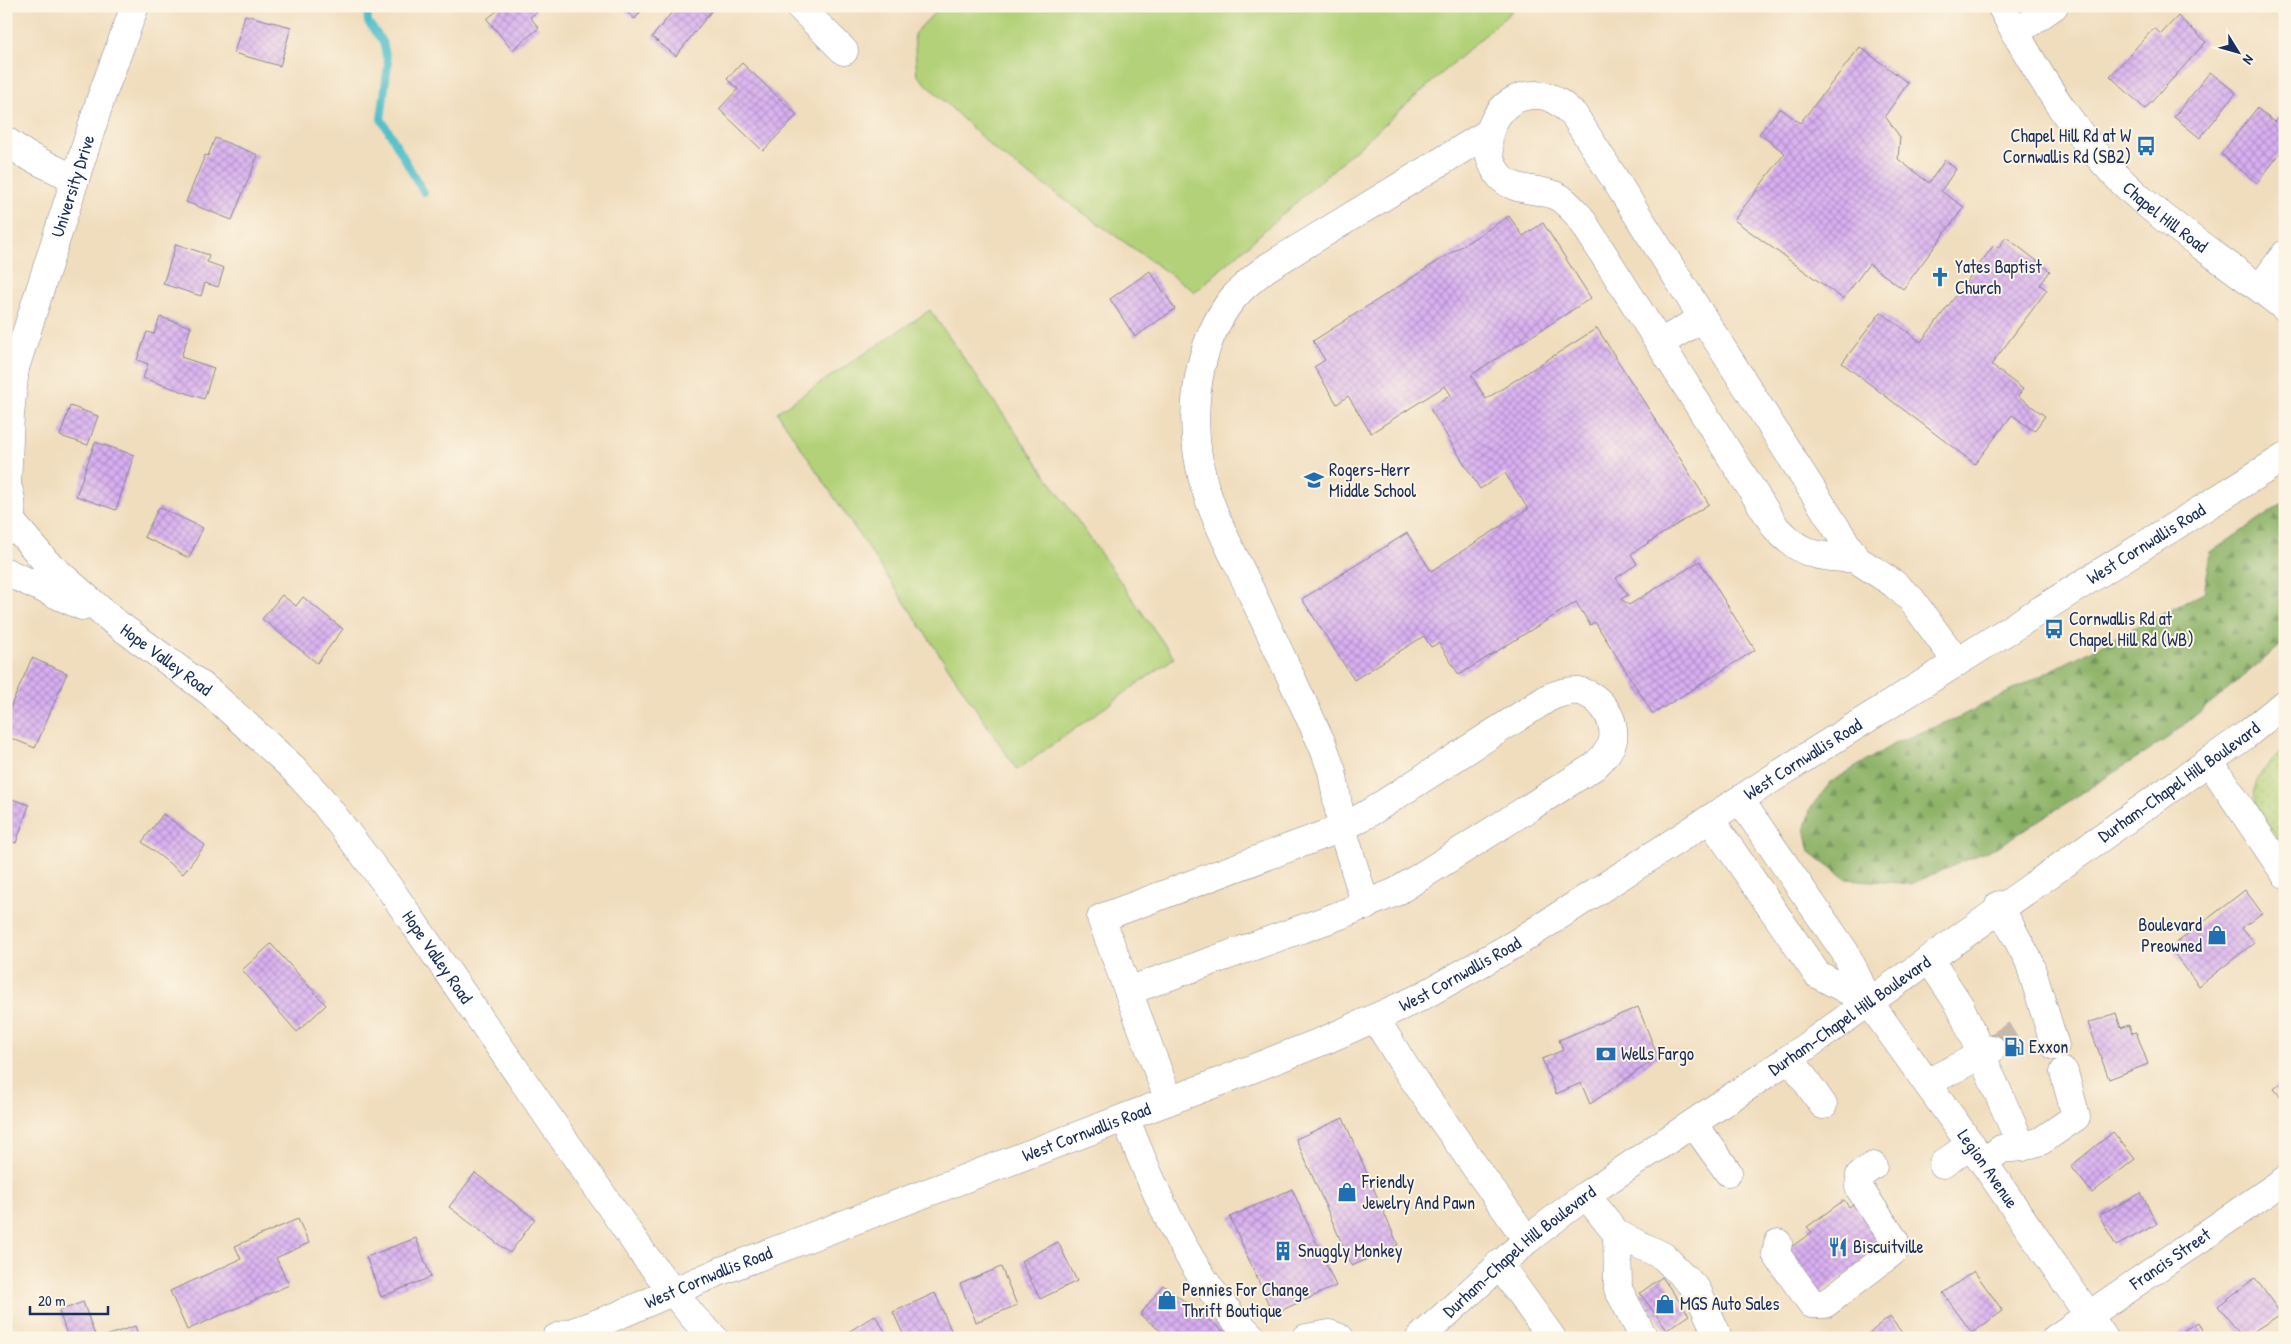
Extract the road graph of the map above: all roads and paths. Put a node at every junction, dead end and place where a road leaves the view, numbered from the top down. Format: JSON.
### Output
{"nodes":[{"id":1,"x":135,"y":6,"type":"edge"},
{"id":2,"x":799,"y":6,"type":"edge"},
{"id":3,"x":2001,"y":6,"type":"edge"},
{"id":4,"x":2054,"y":6,"type":"edge"},
{"id":5,"x":2015,"y":33,"type":"junction"},
{"id":6,"x":844,"y":51,"type":"dead end"},
{"id":7,"x":1488,"y":133,"type":"junction"},
{"id":8,"x":6,"y":141,"type":"edge"},
{"id":9,"x":75,"y":179,"type":"junction"},
{"id":10,"x":2285,"y":254,"type":"edge"},
{"id":11,"x":2260,"y":288,"type":"junction"},
{"id":12,"x":2285,"y":308,"type":"edge"},
{"id":13,"x":1703,"y":318,"type":"junction"},
{"id":14,"x":1660,"y":343,"type":"junction"},
{"id":15,"x":11,"y":377,"type":"edge"},
{"id":16,"x":2285,"y":457,"type":"edge"},
{"id":17,"x":7,"y":485,"type":"edge"},
{"id":18,"x":9,"y":526,"type":"edge"},
{"id":19,"x":1856,"y":559,"type":"junction"},
{"id":20,"x":6,"y":572,"type":"edge"},
{"id":21,"x":112,"y":620,"type":"junction"},
{"id":22,"x":1957,"y":662,"type":"junction"},
{"id":23,"x":2285,"y":703,"type":"edge"},
{"id":24,"x":2208,"y":761,"type":"junction"},
{"id":25,"x":1740,"y":800,"type":"junction"},
{"id":26,"x":1710,"y":819,"type":"junction"},
{"id":27,"x":1342,"y":828,"type":"junction"},
{"id":28,"x":2285,"y":874,"type":"edge"},
{"id":29,"x":1366,"y":906,"type":"junction"},
{"id":30,"x":2000,"y":907,"type":"junction"},
{"id":31,"x":1929,"y":960,"type":"junction"},
{"id":32,"x":1128,"y":991,"type":"junction"},
{"id":33,"x":1869,"y":1002,"type":"junction"},
{"id":34,"x":1375,"y":1018,"type":"junction"},
{"id":35,"x":2056,"y":1046,"type":"dead end"},
{"id":36,"x":1986,"y":1052,"type":"junction"},
{"id":37,"x":1790,"y":1058,"type":"junction"},
{"id":38,"x":2064,"y":1072,"type":"dead end"},
{"id":39,"x":1927,"y":1083,"type":"junction"},
{"id":40,"x":1169,"y":1101,"type":"junction"},
{"id":41,"x":1823,"y":1106,"type":"dead end"},
{"id":42,"x":1125,"y":1118,"type":"junction"},
{"id":43,"x":1694,"y":1124,"type":"junction"},
{"id":44,"x":2022,"y":1147,"type":"junction"},
{"id":45,"x":1978,"y":1153,"type":"junction"},
{"id":46,"x":1943,"y":1164,"type":"dead end"},
{"id":47,"x":1873,"y":1166,"type":"dead end"},
{"id":48,"x":1728,"y":1172,"type":"dead end"},
{"id":49,"x":2285,"y":1180,"type":"edge"},
{"id":50,"x":1586,"y":1195,"type":"junction"},
{"id":51,"x":1617,"y":1234,"type":"junction"},
{"id":52,"x":1526,"y":1240,"type":"junction"},
{"id":53,"x":1778,"y":1243,"type":"dead end"},
{"id":54,"x":1499,"y":1264,"type":"junction"},
{"id":55,"x":672,"y":1292,"type":"junction"},
{"id":56,"x":2088,"y":1315,"type":"junction"},
{"id":57,"x":556,"y":1338,"type":"edge"},
{"id":58,"x":714,"y":1338,"type":"edge"},
{"id":59,"x":1253,"y":1338,"type":"edge"},
{"id":60,"x":1306,"y":1338,"type":"edge"},
{"id":61,"x":1340,"y":1338,"type":"edge"},
{"id":62,"x":1420,"y":1338,"type":"edge"},
{"id":63,"x":1552,"y":1338,"type":"edge"},
{"id":64,"x":1644,"y":1338,"type":"edge"},
{"id":65,"x":1714,"y":1338,"type":"edge"},
{"id":66,"x":2056,"y":1338,"type":"edge"},
{"id":67,"x":2104,"y":1338,"type":"edge"}],
"edges":[{"from":1,"to":9,"type":"street","name":"University Drive"},
{"from":2,"to":6,"type":"street"},
{"from":3,"to":5,"type":"street","name":"Chapel Hill Road"},
{"from":4,"to":5,"type":"street"},
{"from":5,"to":11,"type":"street","name":"Chapel Hill Road"},
{"from":7,"to":13,"type":"street"},
{"from":7,"to":14,"type":"street"},
{"from":7,"to":27,"type":"street"},
{"from":8,"to":9,"type":"street"},
{"from":9,"to":15,"type":"street","name":"University Drive"},
{"from":10,"to":11,"type":"street"},
{"from":11,"to":12,"type":"street","name":"Chapel Hill Road"},
{"from":13,"to":14,"type":"street"},
{"from":13,"to":19,"type":"street"},
{"from":14,"to":19,"type":"street"},
{"from":15,"to":17,"type":"street","name":"University Drive"},
{"from":16,"to":22,"type":"street","name":"West Cornwallis Road"},
{"from":17,"to":18,"type":"street","name":"University Drive"},
{"from":18,"to":21,"type":"street","name":"Hope Valley Road"},
{"from":19,"to":22,"type":"street"},
{"from":20,"to":21,"type":"street","name":"Hope Valley Road"},
{"from":21,"to":55,"type":"street","name":"Hope Valley Road"},
{"from":22,"to":25,"type":"street","name":"West Cornwallis Road"},
{"from":23,"to":24,"type":"street","name":"Durham-Chapel Hill Boulevard"},
{"from":24,"to":28,"type":"street"},
{"from":24,"to":30,"type":"street","name":"Durham-Chapel Hill Boulevard"},
{"from":25,"to":26,"type":"street","name":"West Cornwallis Road"},
{"from":25,"to":33,"type":"street","name":"Legion Avenue"},
{"from":26,"to":33,"type":"street","name":"Legion Avenue"},
{"from":26,"to":34,"type":"street","name":"West Cornwallis Road"},
{"from":27,"to":29,"type":"street"},
{"from":27,"to":29,"type":"street"},
{"from":27,"to":32,"type":"street"},
{"from":29,"to":32,"type":"street"},
{"from":30,"to":31,"type":"street","name":"Durham-Chapel Hill Boulevard"},
{"from":30,"to":35,"type":"street"},
{"from":31,"to":33,"type":"street","name":"Durham-Chapel Hill Boulevard"},
{"from":31,"to":36,"type":"street"},
{"from":32,"to":40,"type":"street"},
{"from":33,"to":37,"type":"street","name":"Durham-Chapel Hill Boulevard"},
{"from":33,"to":39,"type":"street","name":"Legion Avenue"},
{"from":34,"to":40,"type":"street","name":"West Cornwallis Road"},
{"from":34,"to":52,"type":"street"},
{"from":36,"to":39,"type":"street"},
{"from":36,"to":44,"type":"street"},
{"from":37,"to":41,"type":"street"},
{"from":37,"to":43,"type":"street","name":"Durham-Chapel Hill Boulevard"},
{"from":38,"to":44,"type":"street"},
{"from":39,"to":45,"type":"street","name":"Legion Avenue"},
{"from":40,"to":42,"type":"street","name":"West Cornwallis Road"},
{"from":42,"to":55,"type":"street","name":"West Cornwallis Road"},
{"from":42,"to":59,"type":"street"},
{"from":43,"to":48,"type":"street"},
{"from":43,"to":50,"type":"street","name":"Durham-Chapel Hill Boulevard"},
{"from":44,"to":45,"type":"street"},
{"from":45,"to":46,"type":"street"},
{"from":45,"to":56,"type":"street","name":"Legion Avenue"},
{"from":47,"to":53,"type":"street"},
{"from":49,"to":56,"type":"street","name":"Francis Street"},
{"from":50,"to":51,"type":"street"},
{"from":50,"to":52,"type":"street","name":"Durham-Chapel Hill Boulevard"},
{"from":51,"to":64,"type":"street"},
{"from":51,"to":65,"type":"street"},
{"from":52,"to":54,"type":"street","name":"Durham-Chapel Hill Boulevard"},
{"from":54,"to":62,"type":"street","name":"Durham-Chapel Hill Boulevard"},
{"from":54,"to":63,"type":"street"},
{"from":55,"to":57,"type":"street","name":"West Cornwallis Road"},
{"from":55,"to":58,"type":"street","name":"Hope Valley Road"},
{"from":56,"to":66,"type":"street","name":"Francis Street"},
{"from":56,"to":67,"type":"street","name":"Legion Avenue"},
{"from":60,"to":61,"type":"street"}]}
